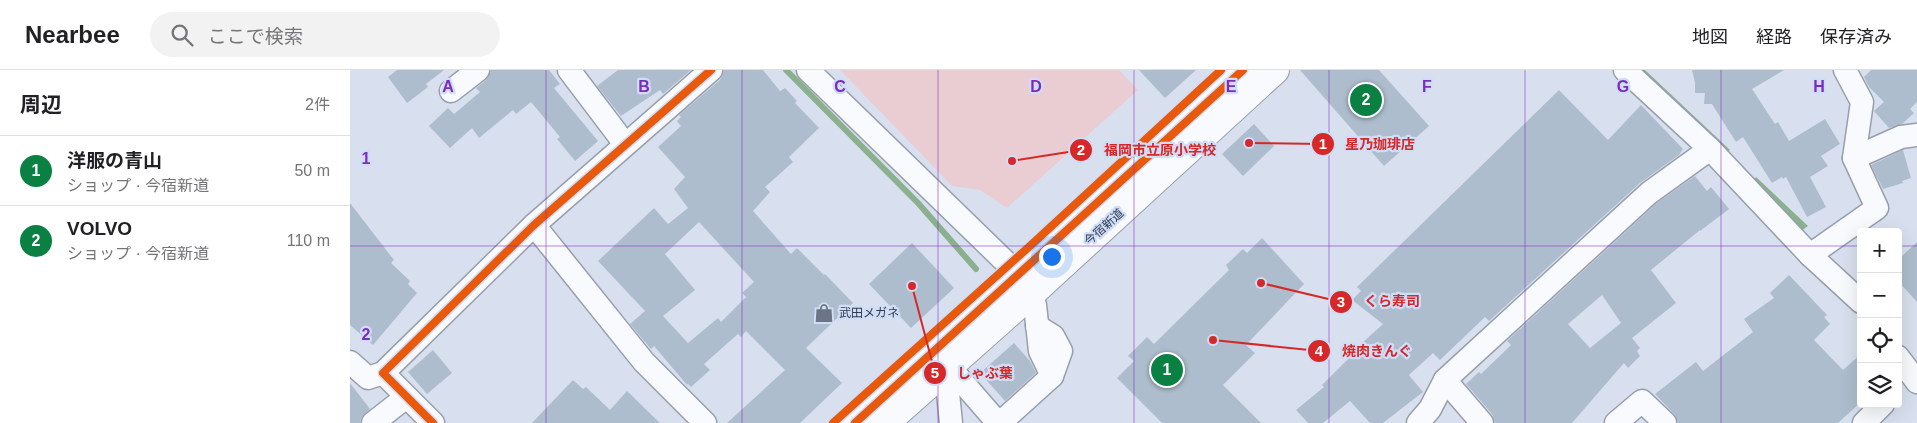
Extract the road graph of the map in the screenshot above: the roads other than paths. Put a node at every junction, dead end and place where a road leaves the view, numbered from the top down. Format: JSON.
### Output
{"nodes":[{"id":1,"x":478,"y":70,"type":"edge"},
{"id":2,"x":569,"y":70,"type":"edge"},
{"id":3,"x":711,"y":70,"type":"edge"},
{"id":4,"x":808,"y":70,"type":"edge"},
{"id":5,"x":1243,"y":70,"type":"edge"},
{"id":6,"x":1275,"y":70,"type":"edge"},
{"id":7,"x":1625,"y":70,"type":"edge"},
{"id":8,"x":1845,"y":70,"type":"edge"},
{"id":9,"x":451,"y":91,"type":"dead end"},
{"id":10,"x":1917,"y":135,"type":"edge"},
{"id":11,"x":625,"y":144,"type":"junction"},
{"id":12,"x":1710,"y":149,"type":"junction"},
{"id":13,"x":1854,"y":158,"type":"junction"},
{"id":14,"x":534,"y":225,"type":"junction"},
{"id":15,"x":1810,"y":255,"type":"junction"},
{"id":16,"x":1018,"y":274,"type":"junction"},
{"id":17,"x":1857,"y":298,"type":"edge"},
{"id":18,"x":1036,"y":316,"type":"dead end"},
{"id":19,"x":942,"y":359,"type":"junction"},
{"id":20,"x":350,"y":362,"type":"edge"},
{"id":21,"x":383,"y":373,"type":"junction"},
{"id":22,"x":1445,"y":380,"type":"junction"},
{"id":23,"x":405,"y":398,"type":"junction"},
{"id":24,"x":1880,"y":408,"type":"edge"},
{"id":25,"x":373,"y":423,"type":"edge"},
{"id":26,"x":433,"y":423,"type":"edge"},
{"id":27,"x":705,"y":423,"type":"edge"},
{"id":28,"x":855,"y":423,"type":"edge"},
{"id":29,"x":886,"y":423,"type":"edge"},
{"id":30,"x":951,"y":423,"type":"edge"},
{"id":31,"x":999,"y":423,"type":"edge"},
{"id":32,"x":1418,"y":423,"type":"edge"},
{"id":33,"x":1482,"y":423,"type":"edge"},
{"id":34,"x":1616,"y":423,"type":"edge"},
{"id":35,"x":1665,"y":423,"type":"edge"},
{"id":36,"x":1864,"y":423,"type":"edge"}],
"edges":[{"from":1,"to":9,"type":"street"},
{"from":2,"to":11,"type":"street"},
{"from":3,"to":11,"type":"street"},
{"from":4,"to":16,"type":"street"},
{"from":5,"to":16,"type":"highway","name":"今宿新道"},
{"from":6,"to":19,"type":"highway","name":"今宿新道"},
{"from":7,"to":12,"type":"street"},
{"from":8,"to":13,"type":"street"},
{"from":10,"to":13,"type":"street"},
{"from":11,"to":14,"type":"street"},
{"from":12,"to":15,"type":"street"},
{"from":12,"to":22,"type":"street"},
{"from":13,"to":15,"type":"street"},
{"from":14,"to":21,"type":"street"},
{"from":14,"to":27,"type":"street"},
{"from":15,"to":17,"type":"street"},
{"from":16,"to":19,"type":"highway","name":"今宿新道"},
{"from":18,"to":31,"type":"street"},
{"from":19,"to":28,"type":"highway","name":"今宿新道"},
{"from":19,"to":29,"type":"highway","name":"今宿新道"},
{"from":19,"to":30,"type":"street"},
{"from":19,"to":31,"type":"street"},
{"from":20,"to":21,"type":"street"},
{"from":21,"to":23,"type":"street"},
{"from":22,"to":32,"type":"street"},
{"from":22,"to":33,"type":"street"},
{"from":23,"to":25,"type":"street"},
{"from":23,"to":26,"type":"street"},
{"from":24,"to":36,"type":"street"},
{"from":34,"to":35,"type":"street"}]}
